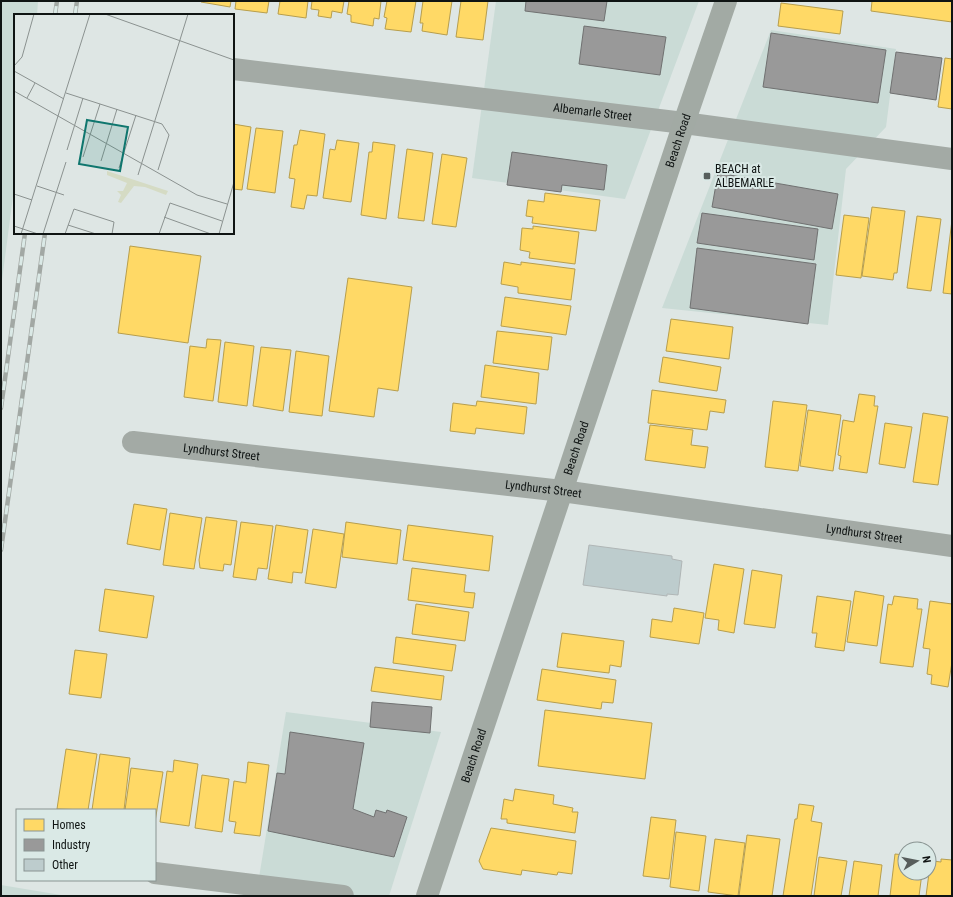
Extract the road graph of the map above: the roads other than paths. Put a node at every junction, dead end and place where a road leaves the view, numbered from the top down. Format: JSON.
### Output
{"nodes":[{"id":1,"x":726,"y":1,"type":"edge"},
{"id":2,"x":234,"y":69,"type":"edge"},
{"id":3,"x":684,"y":123,"type":"junction"},
{"id":4,"x":952,"y":159,"type":"edge"},
{"id":5,"x":133,"y":442,"type":"dead end"},
{"id":6,"x":562,"y":491,"type":"junction"},
{"id":7,"x":952,"y":546,"type":"edge"},
{"id":8,"x":156,"y":873,"type":"edge"},
{"id":9,"x":343,"y":896,"type":"edge"},
{"id":10,"x":427,"y":896,"type":"edge"}],
"edges":[{"from":1,"to":3,"type":"street","name":"Beach Road"},
{"from":2,"to":3,"type":"street","name":"Albemarle Street"},
{"from":3,"to":4,"type":"street","name":"Albemarle Street"},
{"from":3,"to":6,"type":"street","name":"Beach Road"},
{"from":5,"to":6,"type":"street","name":"Lyndhurst Street"},
{"from":6,"to":7,"type":"street","name":"Lyndhurst Street"},
{"from":6,"to":10,"type":"street","name":"Beach Road"},
{"from":8,"to":9,"type":"street"}]}
